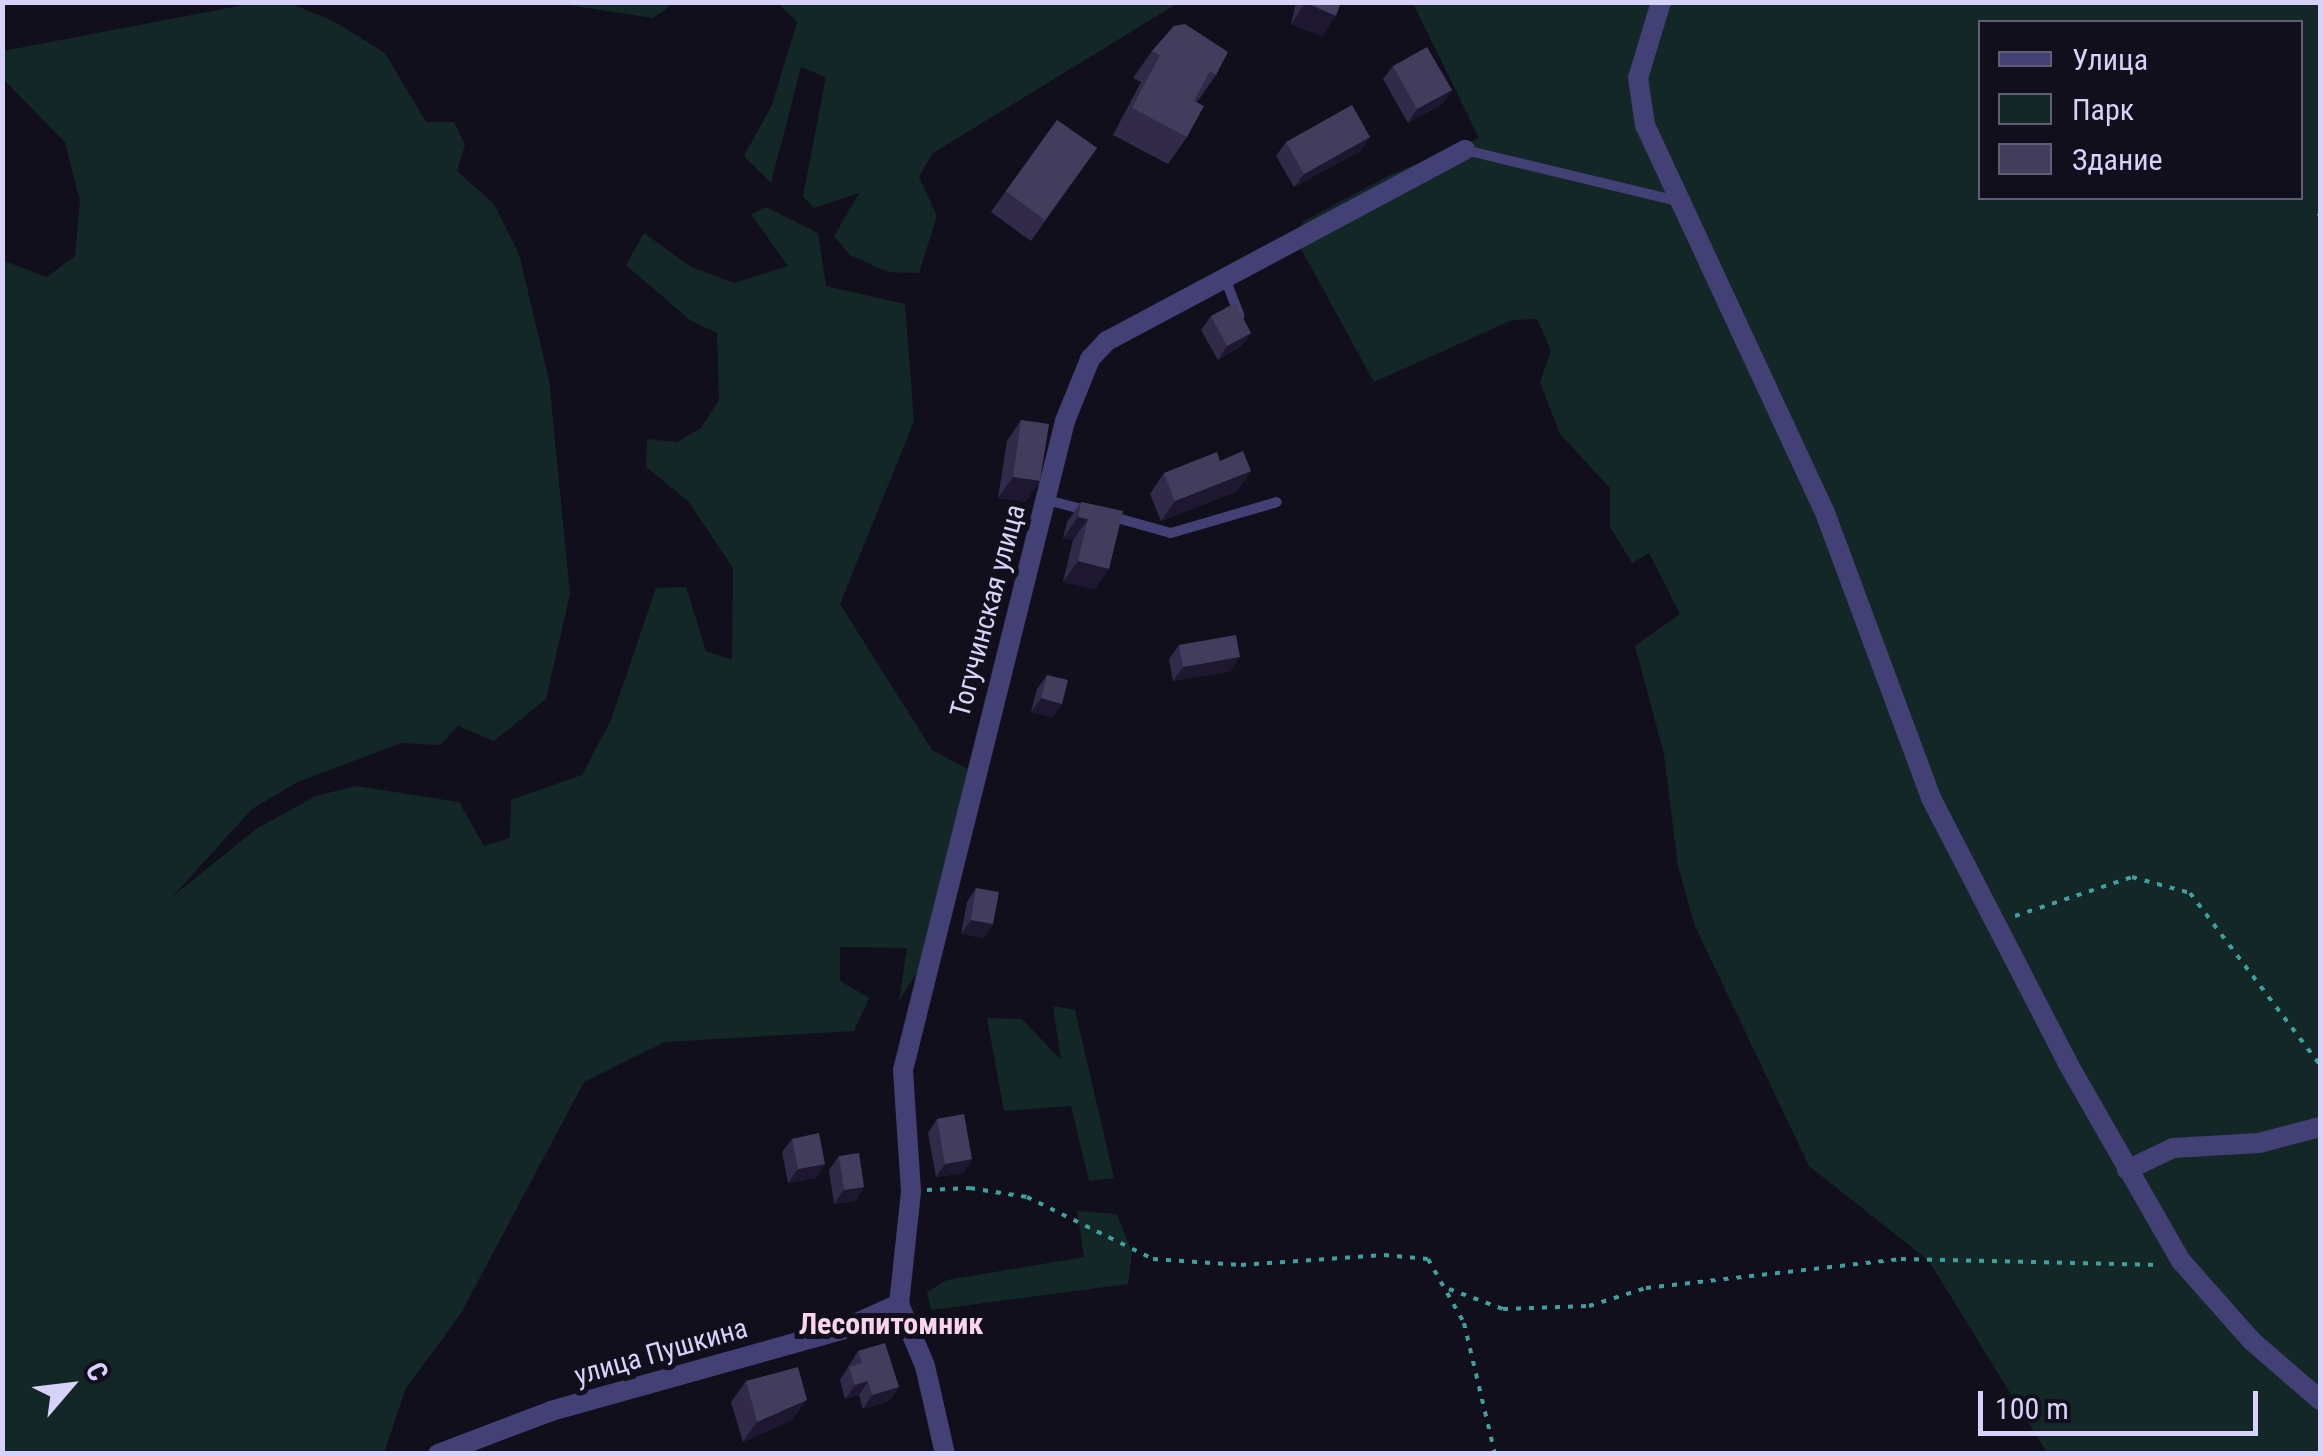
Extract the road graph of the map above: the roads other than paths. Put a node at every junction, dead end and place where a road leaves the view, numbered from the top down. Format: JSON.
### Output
{"nodes":[{"id":1,"x":1661,"y":2,"type":"edge"},
{"id":2,"x":1465,"y":150,"type":"joint"},
{"id":3,"x":1677,"y":201,"type":"junction"},
{"id":4,"x":1225,"y":278,"type":"junction"},
{"id":5,"x":1243,"y":325,"type":"edge"},
{"id":6,"x":1047,"y":500,"type":"junction"},
{"id":7,"x":1277,"y":502,"type":"dead end"},
{"id":8,"x":2320,"y":1127,"type":"edge"},
{"id":9,"x":2127,"y":1170,"type":"junction"},
{"id":10,"x":900,"y":1304,"type":"junction"},
{"id":11,"x":2320,"y":1400,"type":"edge"},
{"id":12,"x":438,"y":1454,"type":"edge"},
{"id":13,"x":945,"y":1454,"type":"edge"}],
"edges":[{"from":1,"to":3,"type":"street"},
{"from":2,"to":3,"type":"lane"},
{"from":2,"to":4,"type":"street","name":"Тогучинская улица"},
{"from":3,"to":9,"type":"street"},
{"from":4,"to":5,"type":"lane"},
{"from":4,"to":6,"type":"street","name":"Тогучинская улица"},
{"from":6,"to":7,"type":"lane"},
{"from":6,"to":10,"type":"street","name":"Тогучинская улица"},
{"from":8,"to":9,"type":"street"},
{"from":9,"to":11,"type":"street"},
{"from":10,"to":12,"type":"street","name":"улица Пушкина"},
{"from":10,"to":13,"type":"street"}]}
